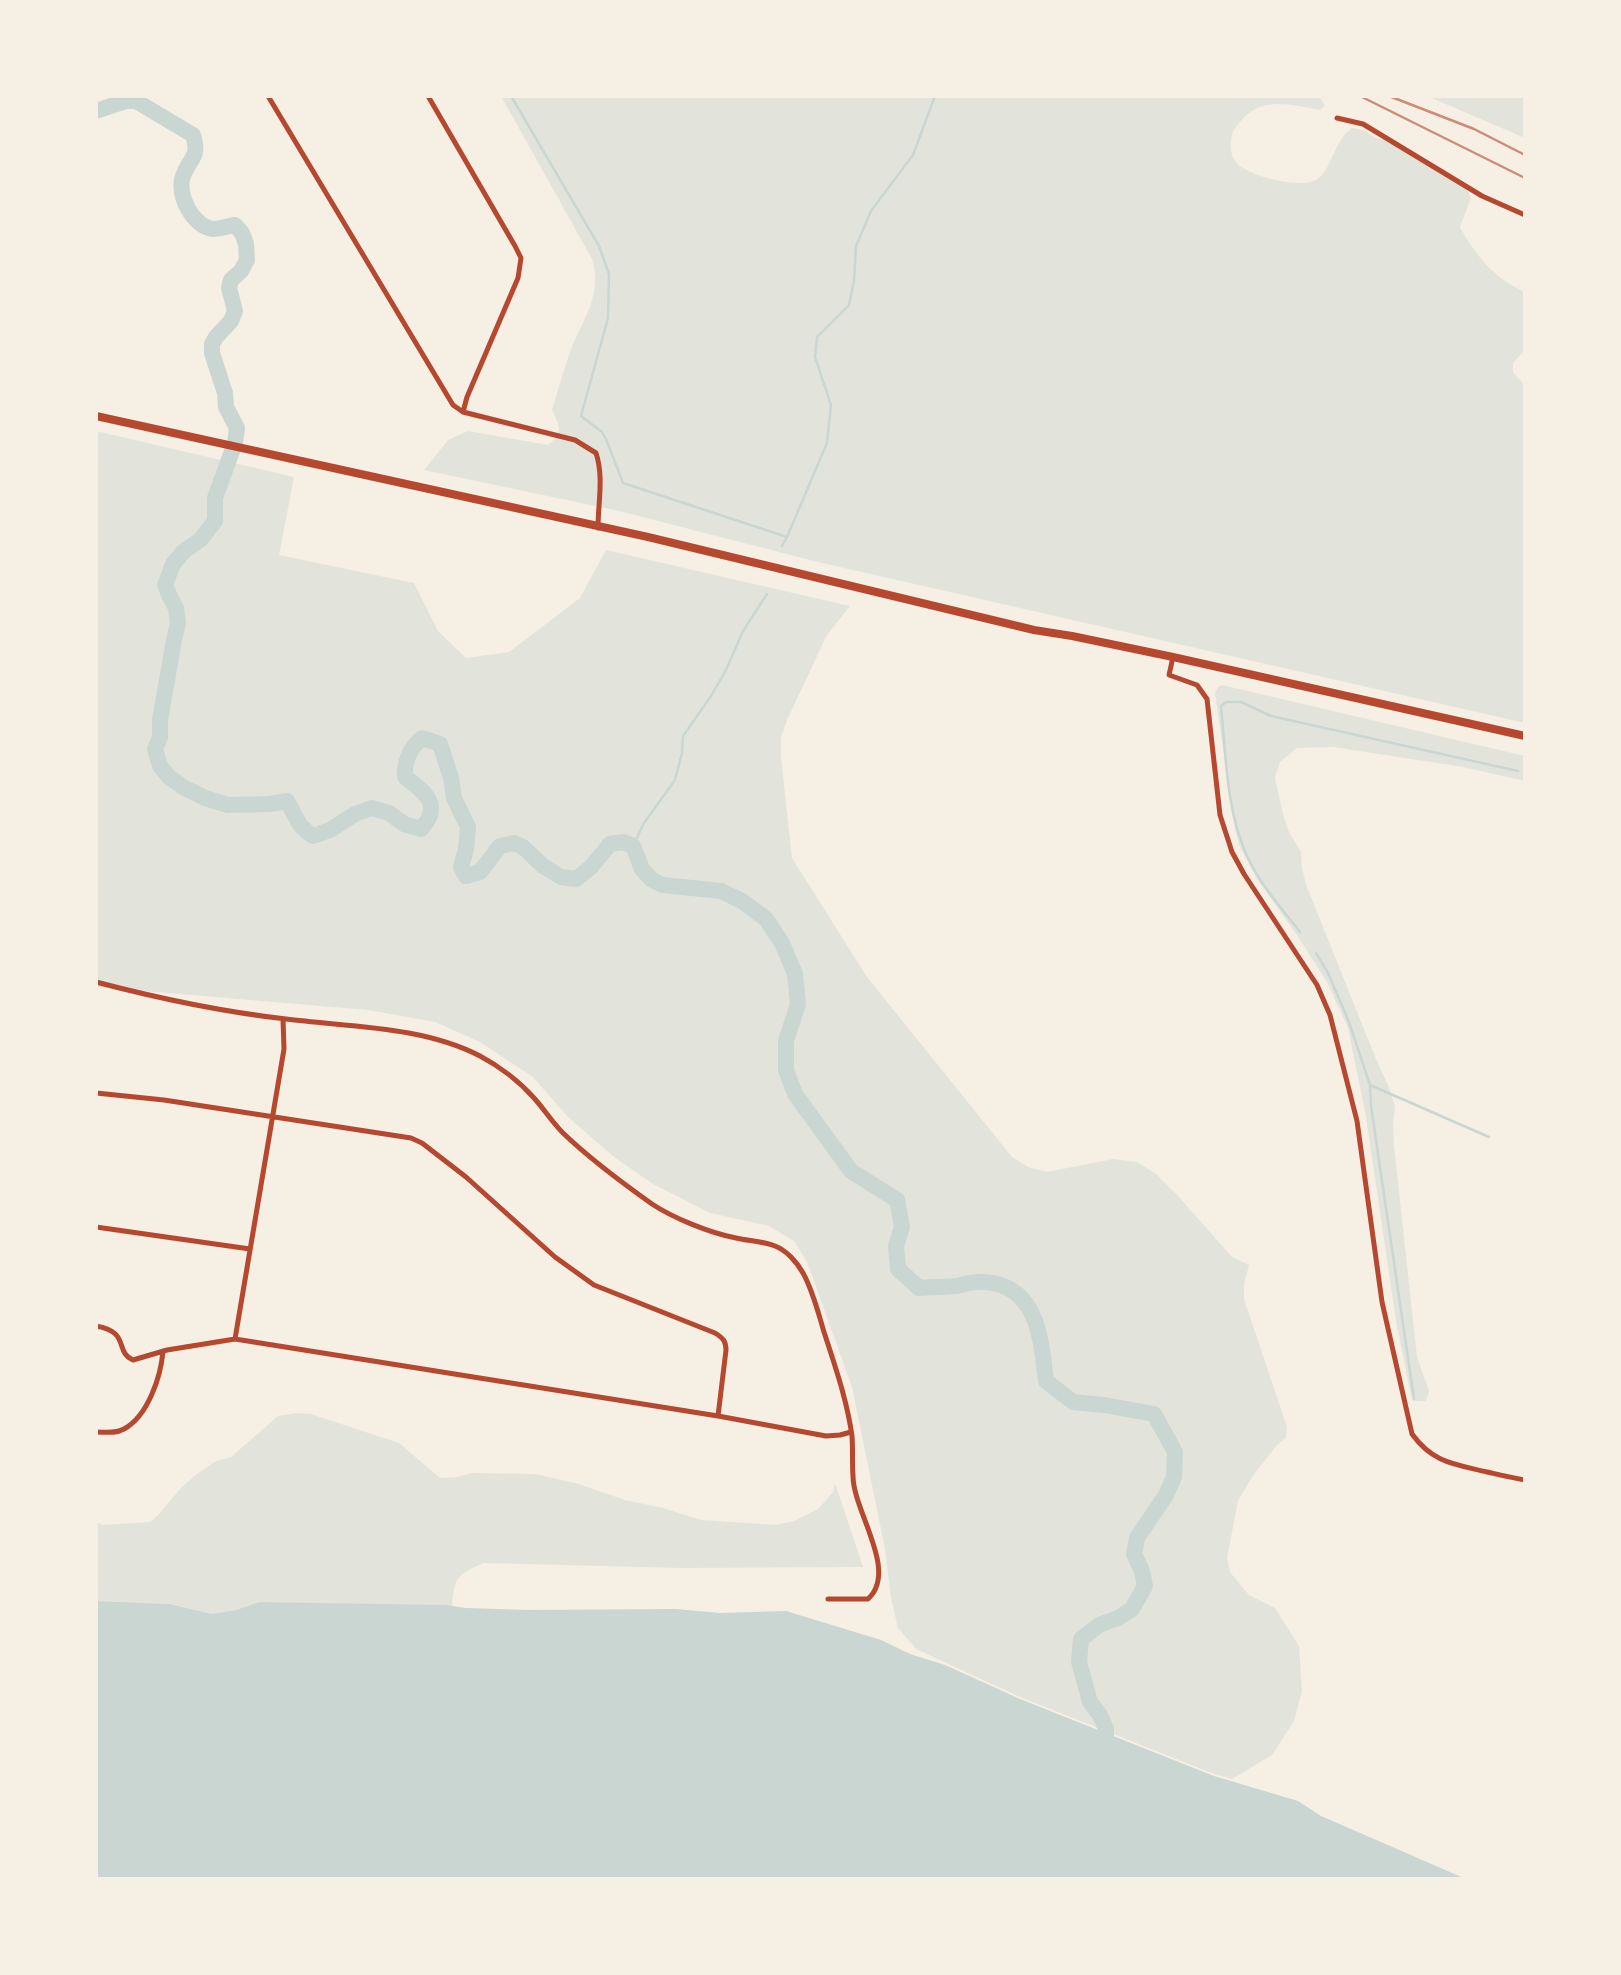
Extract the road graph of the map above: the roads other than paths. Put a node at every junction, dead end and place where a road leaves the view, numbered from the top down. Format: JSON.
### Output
{"nodes":[{"id":1,"x":268,"y":96,"type":"edge"},
{"id":2,"x":428,"y":96,"type":"edge"},
{"id":3,"x":1336,"y":118,"type":"dead end"},
{"id":4,"x":1525,"y":215,"type":"edge"},
{"id":5,"x":463,"y":412,"type":"junction"},
{"id":6,"x":96,"y":416,"type":"edge"},
{"id":7,"x":598,"y":527,"type":"junction"},
{"id":8,"x":1173,"y":657,"type":"junction"},
{"id":9,"x":1525,"y":736,"type":"edge"},
{"id":10,"x":96,"y":982,"type":"edge"},
{"id":11,"x":283,"y":1019,"type":"junction"},
{"id":12,"x":96,"y":1093,"type":"edge"},
{"id":13,"x":272,"y":1117,"type":"junction"},
{"id":14,"x":96,"y":1227,"type":"edge"},
{"id":15,"x":250,"y":1249,"type":"junction"},
{"id":16,"x":96,"y":1326,"type":"edge"},
{"id":17,"x":235,"y":1339,"type":"junction"},
{"id":18,"x":163,"y":1351,"type":"junction"},
{"id":19,"x":718,"y":1416,"type":"junction"},
{"id":20,"x":96,"y":1432,"type":"edge"},
{"id":21,"x":851,"y":1432,"type":"junction"},
{"id":22,"x":1525,"y":1480,"type":"edge"},
{"id":23,"x":828,"y":1599,"type":"dead end"}],
"edges":[{"from":1,"to":5,"type":"street"},
{"from":2,"to":5,"type":"street"},
{"from":3,"to":4,"type":"street"},
{"from":5,"to":7,"type":"street"},
{"from":6,"to":7,"type":"main road"},
{"from":7,"to":8,"type":"main road"},
{"from":8,"to":9,"type":"main road"},
{"from":8,"to":22,"type":"street"},
{"from":10,"to":11,"type":"street"},
{"from":11,"to":13,"type":"street"},
{"from":11,"to":21,"type":"street"},
{"from":12,"to":13,"type":"street"},
{"from":13,"to":15,"type":"street"},
{"from":13,"to":19,"type":"street"},
{"from":14,"to":15,"type":"street"},
{"from":15,"to":17,"type":"street"},
{"from":16,"to":18,"type":"street"},
{"from":17,"to":18,"type":"street"},
{"from":17,"to":19,"type":"street"},
{"from":18,"to":20,"type":"street"},
{"from":19,"to":21,"type":"street"},
{"from":21,"to":23,"type":"street"}]}
